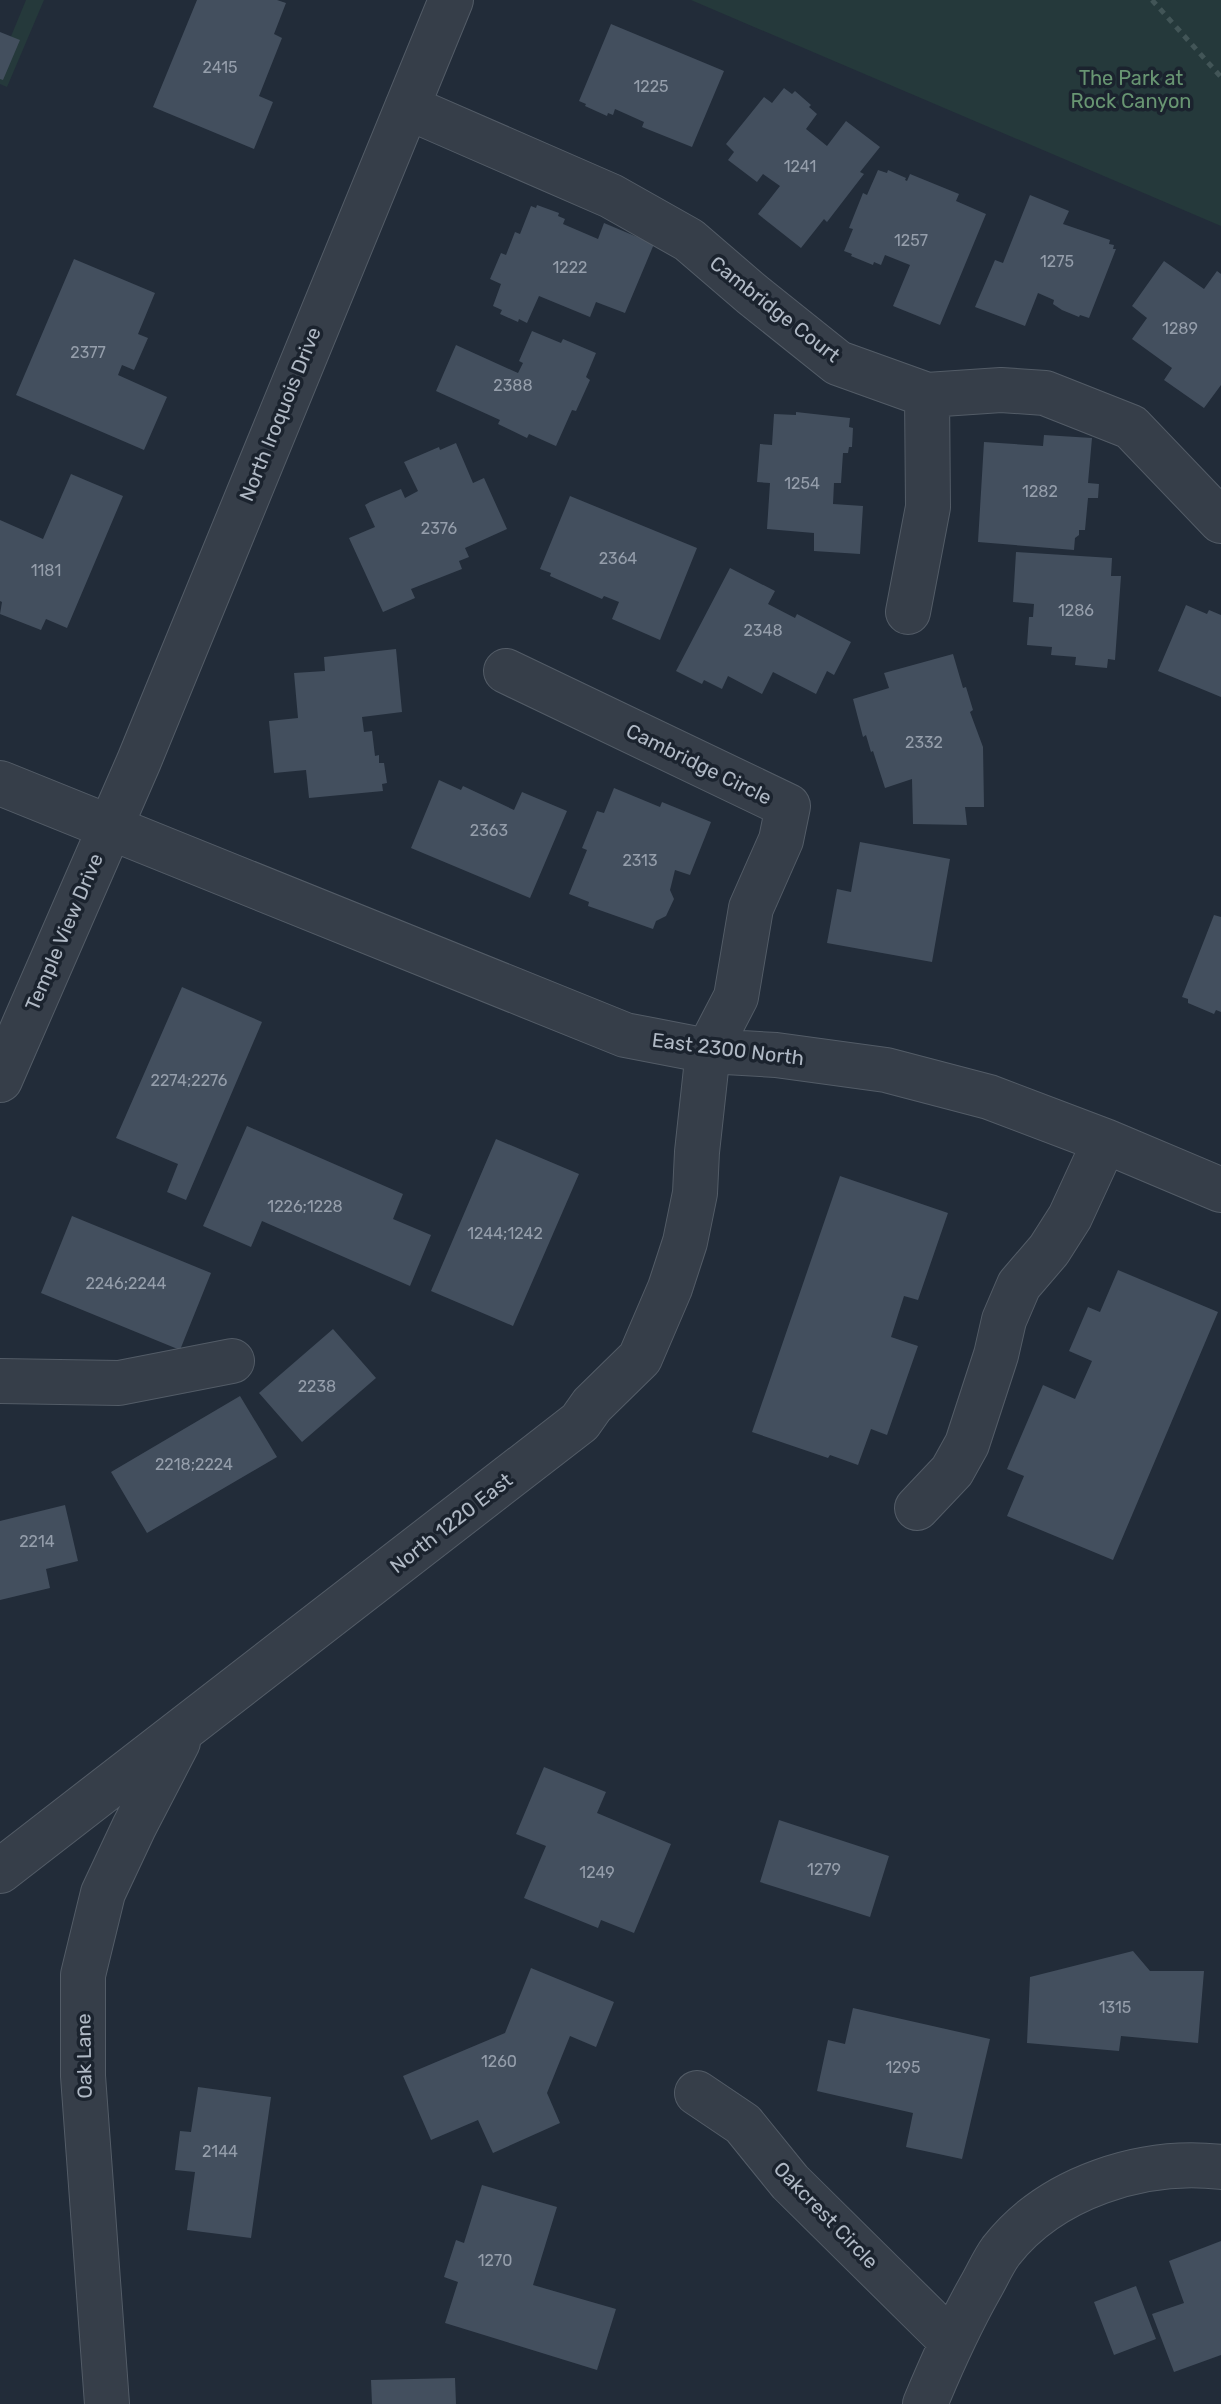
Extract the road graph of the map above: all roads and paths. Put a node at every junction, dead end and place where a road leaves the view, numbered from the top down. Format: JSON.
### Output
{"nodes":[{"id":1,"x":451,"y":0,"type":"edge"},
{"id":2,"x":1152,"y":0,"type":"edge"},
{"id":3,"x":1221,"y":77,"type":"edge"},
{"id":4,"x":407,"y":107,"type":"junction"},
{"id":5,"x":927,"y":395,"type":"junction"},
{"id":6,"x":1221,"y":521,"type":"edge"},
{"id":7,"x":908,"y":612,"type":"dead end"},
{"id":8,"x":506,"y":671,"type":"dead end"},
{"id":9,"x":0,"y":783,"type":"edge"},
{"id":10,"x":108,"y":828,"type":"junction"},
{"id":11,"x":708,"y":1051,"type":"junction"},
{"id":12,"x":0,"y":1080,"type":"edge"},
{"id":13,"x":1105,"y":1141,"type":"junction"},
{"id":14,"x":1221,"y":1190,"type":"edge"},
{"id":15,"x":232,"y":1361,"type":"dead end"},
{"id":16,"x":0,"y":1381,"type":"edge"},
{"id":17,"x":917,"y":1508,"type":"dead end"},
{"id":18,"x":184,"y":1729,"type":"junction"},
{"id":19,"x":0,"y":1871,"type":"edge"},
{"id":20,"x":697,"y":2093,"type":"dead end"},
{"id":21,"x":1221,"y":2167,"type":"edge"},
{"id":22,"x":951,"y":2341,"type":"junction"},
{"id":23,"x":107,"y":2404,"type":"edge"},
{"id":24,"x":925,"y":2404,"type":"edge"}],
"edges":[{"from":1,"to":4,"type":"street","name":"North Iroquois Drive"},
{"from":2,"to":3,"type":"path"},
{"from":4,"to":5,"type":"street","name":"Cambridge Court"},
{"from":4,"to":10,"type":"street","name":"North Iroquois Drive"},
{"from":5,"to":6,"type":"street","name":"Cambridge Court"},
{"from":5,"to":7,"type":"street"},
{"from":8,"to":11,"type":"street","name":"Cambridge Circle"},
{"from":9,"to":10,"type":"street","name":"East 2300 North"},
{"from":10,"to":11,"type":"street","name":"East 2300 North"},
{"from":10,"to":12,"type":"street","name":"Temple View Drive"},
{"from":11,"to":13,"type":"street","name":"East 2300 North"},
{"from":11,"to":18,"type":"street","name":"North 1220 East"},
{"from":13,"to":14,"type":"street","name":"East 2300 North"},
{"from":13,"to":17,"type":"street"},
{"from":15,"to":16,"type":"street"},
{"from":18,"to":19,"type":"street","name":"North 1220 East"},
{"from":18,"to":23,"type":"street","name":"Oak Lane"},
{"from":20,"to":22,"type":"street","name":"Oakcrest Circle"},
{"from":21,"to":22,"type":"street"},
{"from":22,"to":24,"type":"street"}]}
